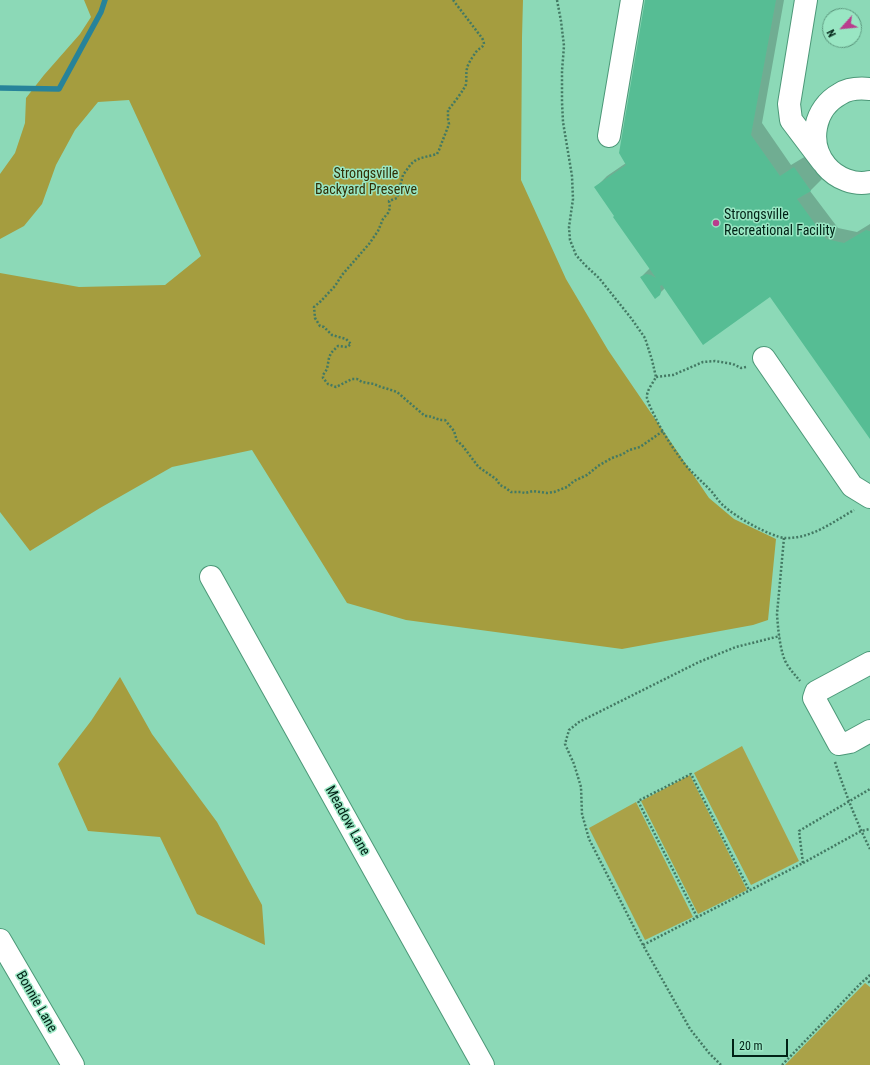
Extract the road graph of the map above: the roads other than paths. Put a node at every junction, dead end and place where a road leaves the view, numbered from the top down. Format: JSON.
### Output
{"nodes":[{"id":1,"x":632,"y":0,"type":"edge"},
{"id":2,"x":806,"y":0,"type":"edge"},
{"id":3,"x":870,"y":89,"type":"edge"},
{"id":4,"x":610,"y":136,"type":"dead end"},
{"id":5,"x":822,"y":161,"type":"junction"},
{"id":6,"x":870,"y":182,"type":"edge"},
{"id":7,"x":764,"y":358,"type":"road end"},
{"id":8,"x":863,"y":503,"type":"edge"},
{"id":9,"x":212,"y":577,"type":"dead end"},
{"id":10,"x":870,"y":664,"type":"edge"},
{"id":11,"x":870,"y":731,"type":"edge"},
{"id":12,"x":0,"y":940,"type":"edge"},
{"id":13,"x":73,"y":1065,"type":"edge"},
{"id":14,"x":483,"y":1065,"type":"edge"}],
"edges":[{"from":1,"to":4,"type":"street"},
{"from":2,"to":5,"type":"street"},
{"from":3,"to":5,"type":"street"},
{"from":5,"to":6,"type":"street"},
{"from":7,"to":8,"type":"street"},
{"from":9,"to":14,"type":"street","name":"Meadow Lane"},
{"from":10,"to":11,"type":"street"},
{"from":12,"to":13,"type":"street","name":"Bonnie Lane"}]}
